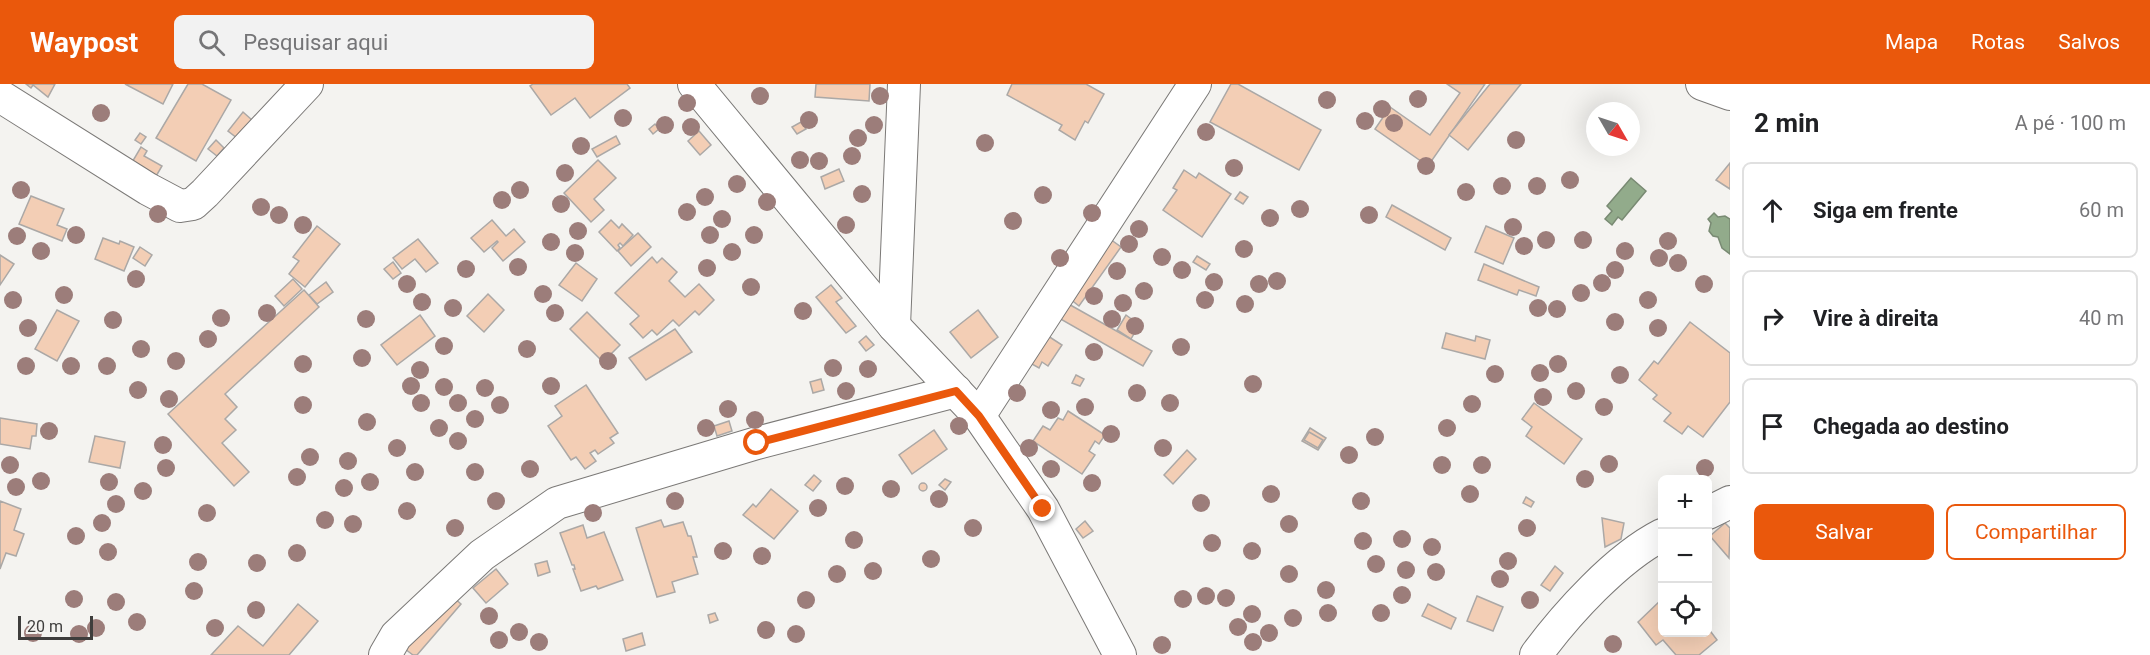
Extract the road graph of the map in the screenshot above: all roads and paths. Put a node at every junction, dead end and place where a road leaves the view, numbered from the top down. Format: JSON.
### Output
{"nodes":[{"id":1,"x":307,"y":84,"type":"edge"},
{"id":2,"x":694,"y":84,"type":"edge"},
{"id":3,"x":904,"y":84,"type":"edge"},
{"id":4,"x":1195,"y":84,"type":"edge"},
{"id":5,"x":1702,"y":84,"type":"edge"},
{"id":6,"x":1730,"y":94,"type":"edge"},
{"id":7,"x":0,"y":96,"type":"edge"},
{"id":8,"x":894,"y":326,"type":"junction"},
{"id":9,"x":956,"y":391,"type":"junction"},
{"id":10,"x":979,"y":416,"type":"junction"},
{"id":11,"x":1730,"y":502,"type":"edge"},
{"id":12,"x":1712,"y":511,"type":"edge"},
{"id":13,"x":1658,"y":537,"type":"edge"},
{"id":14,"x":385,"y":655,"type":"edge"},
{"id":15,"x":1120,"y":655,"type":"edge"},
{"id":16,"x":1536,"y":655,"type":"edge"}],
"edges":[{"from":1,"to":7,"type":"street"},
{"from":2,"to":8,"type":"street"},
{"from":3,"to":8,"type":"street"},
{"from":4,"to":10,"type":"street"},
{"from":5,"to":6,"type":"street"},
{"from":8,"to":9,"type":"street"},
{"from":9,"to":10,"type":"street"},
{"from":9,"to":14,"type":"street"},
{"from":10,"to":15,"type":"street"},
{"from":11,"to":12,"type":"street"},
{"from":13,"to":16,"type":"street"}]}
